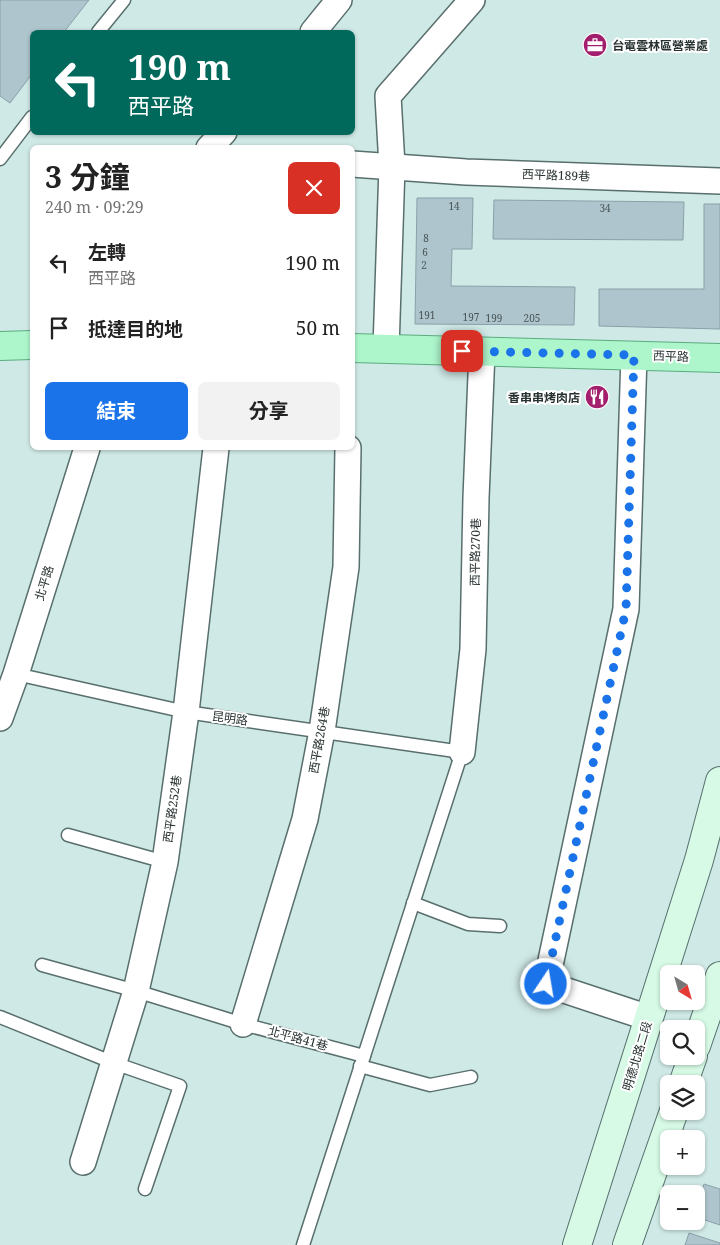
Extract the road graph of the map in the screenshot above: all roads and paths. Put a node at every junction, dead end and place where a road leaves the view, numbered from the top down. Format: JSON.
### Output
{"nodes":[{"id":1,"x":124,"y":0,"type":"edge"},
{"id":2,"x":339,"y":0,"type":"edge"},
{"id":3,"x":472,"y":0,"type":"edge"},
{"id":4,"x":100,"y":30,"type":"edge"},
{"id":5,"x":314,"y":30,"type":"edge"},
{"id":6,"x":30,"y":120,"type":"edge"},
{"id":7,"x":221,"y":135,"type":"edge"},
{"id":8,"x":212,"y":145,"type":"edge"},
{"id":9,"x":0,"y":159,"type":"edge"},
{"id":10,"x":355,"y":164,"type":"edge"},
{"id":11,"x":392,"y":166,"type":"junction"},
{"id":12,"x":720,"y":181,"type":"edge"},
{"id":13,"x":30,"y":345,"type":"edge"},
{"id":14,"x":0,"y":346,"type":"edge"},
{"id":15,"x":355,"y":348,"type":"edge"},
{"id":16,"x":386,"y":349,"type":"junction"},
{"id":17,"x":482,"y":351,"type":"junction"},
{"id":18,"x":634,"y":355,"type":"junction"},
{"id":19,"x":720,"y":358,"type":"edge"},
{"id":20,"x":86,"y":450,"type":"edge"},
{"id":21,"x":216,"y":450,"type":"edge"},
{"id":22,"x":348,"y":450,"type":"edge"},
{"id":23,"x":8,"y":673,"type":"edge"},
{"id":24,"x":186,"y":712,"type":"junction"},
{"id":25,"x":0,"y":718,"type":"edge"},
{"id":26,"x":322,"y":732,"type":"junction"},
{"id":27,"x":462,"y":752,"type":"junction"},
{"id":28,"x":720,"y":781,"type":"edge"},
{"id":29,"x":68,"y":835,"type":"dead end"},
{"id":30,"x":165,"y":862,"type":"junction"},
{"id":31,"x":414,"y":902,"type":"junction"},
{"id":32,"x":500,"y":926,"type":"dead end"},
{"id":33,"x":42,"y":965,"type":"dead end"},
{"id":34,"x":720,"y":976,"type":"edge"},
{"id":35,"x":136,"y":991,"type":"junction"},
{"id":36,"x":715,"y":1009,"type":"edge"},
{"id":37,"x":0,"y":1017,"type":"edge"},
{"id":38,"x":649,"y":1018,"type":"junction"},
{"id":39,"x":243,"y":1024,"type":"junction"},
{"id":40,"x":705,"y":1028,"type":"edge"},
{"id":41,"x":362,"y":1061,"type":"junction"},
{"id":42,"x":114,"y":1063,"type":"junction"},
{"id":43,"x":471,"y":1076,"type":"dead end"},
{"id":44,"x":671,"y":1120,"type":"edge"},
{"id":45,"x":83,"y":1162,"type":"dead end"},
{"id":46,"x":145,"y":1189,"type":"dead end"},
{"id":47,"x":304,"y":1244,"type":"edge"},
{"id":48,"x":577,"y":1245,"type":"edge"},
{"id":49,"x":627,"y":1245,"type":"edge"}],
"edges":[{"from":1,"to":4,"type":"lane"},
{"from":2,"to":5,"type":"street"},
{"from":3,"to":11,"type":"street"},
{"from":6,"to":9,"type":"lane"},
{"from":7,"to":8,"type":"street"},
{"from":10,"to":11,"type":"street","name":"西平路189巷"},
{"from":11,"to":12,"type":"street","name":"西平路189巷"},
{"from":11,"to":16,"type":"street"},
{"from":13,"to":14,"type":"main road"},
{"from":15,"to":16,"type":"main road","name":"西平路"},
{"from":16,"to":17,"type":"main road","name":"西平路"},
{"from":17,"to":18,"type":"main road","name":"西平路"},
{"from":17,"to":27,"type":"street","name":"西平路270巷"},
{"from":18,"to":19,"type":"main road","name":"西平路"},
{"from":18,"to":38,"type":"street"},
{"from":20,"to":23,"type":"street","name":"北平路"},
{"from":21,"to":24,"type":"street","name":"西平路252巷"},
{"from":22,"to":26,"type":"street","name":"西平路264巷"},
{"from":23,"to":24,"type":"lane","name":"昆明路"},
{"from":23,"to":25,"type":"street","name":"北平路"},
{"from":24,"to":26,"type":"lane","name":"昆明路"},
{"from":24,"to":30,"type":"street","name":"西平路252巷"},
{"from":26,"to":27,"type":"lane","name":"昆明路"},
{"from":26,"to":39,"type":"street","name":"西平路264巷"},
{"from":27,"to":31,"type":"lane"},
{"from":28,"to":38,"type":"main road","name":"明德北路二段"},
{"from":29,"to":30,"type":"lane"},
{"from":30,"to":35,"type":"street","name":"西平路252巷"},
{"from":31,"to":32,"type":"lane"},
{"from":31,"to":41,"type":"lane"},
{"from":33,"to":35,"type":"lane","name":"北平路41巷"},
{"from":34,"to":36,"type":"main road"},
{"from":35,"to":39,"type":"lane","name":"北平路41巷"},
{"from":35,"to":42,"type":"street","name":"西平路252巷"},
{"from":36,"to":40,"type":"main road"},
{"from":37,"to":42,"type":"lane"},
{"from":38,"to":48,"type":"main road","name":"明德北路二段"},
{"from":39,"to":41,"type":"lane","name":"北平路41巷"},
{"from":41,"to":43,"type":"lane","name":"北平路41巷"},
{"from":41,"to":47,"type":"lane"},
{"from":42,"to":45,"type":"street","name":"西平路252巷"},
{"from":42,"to":46,"type":"lane"},
{"from":44,"to":49,"type":"main road"}]}
